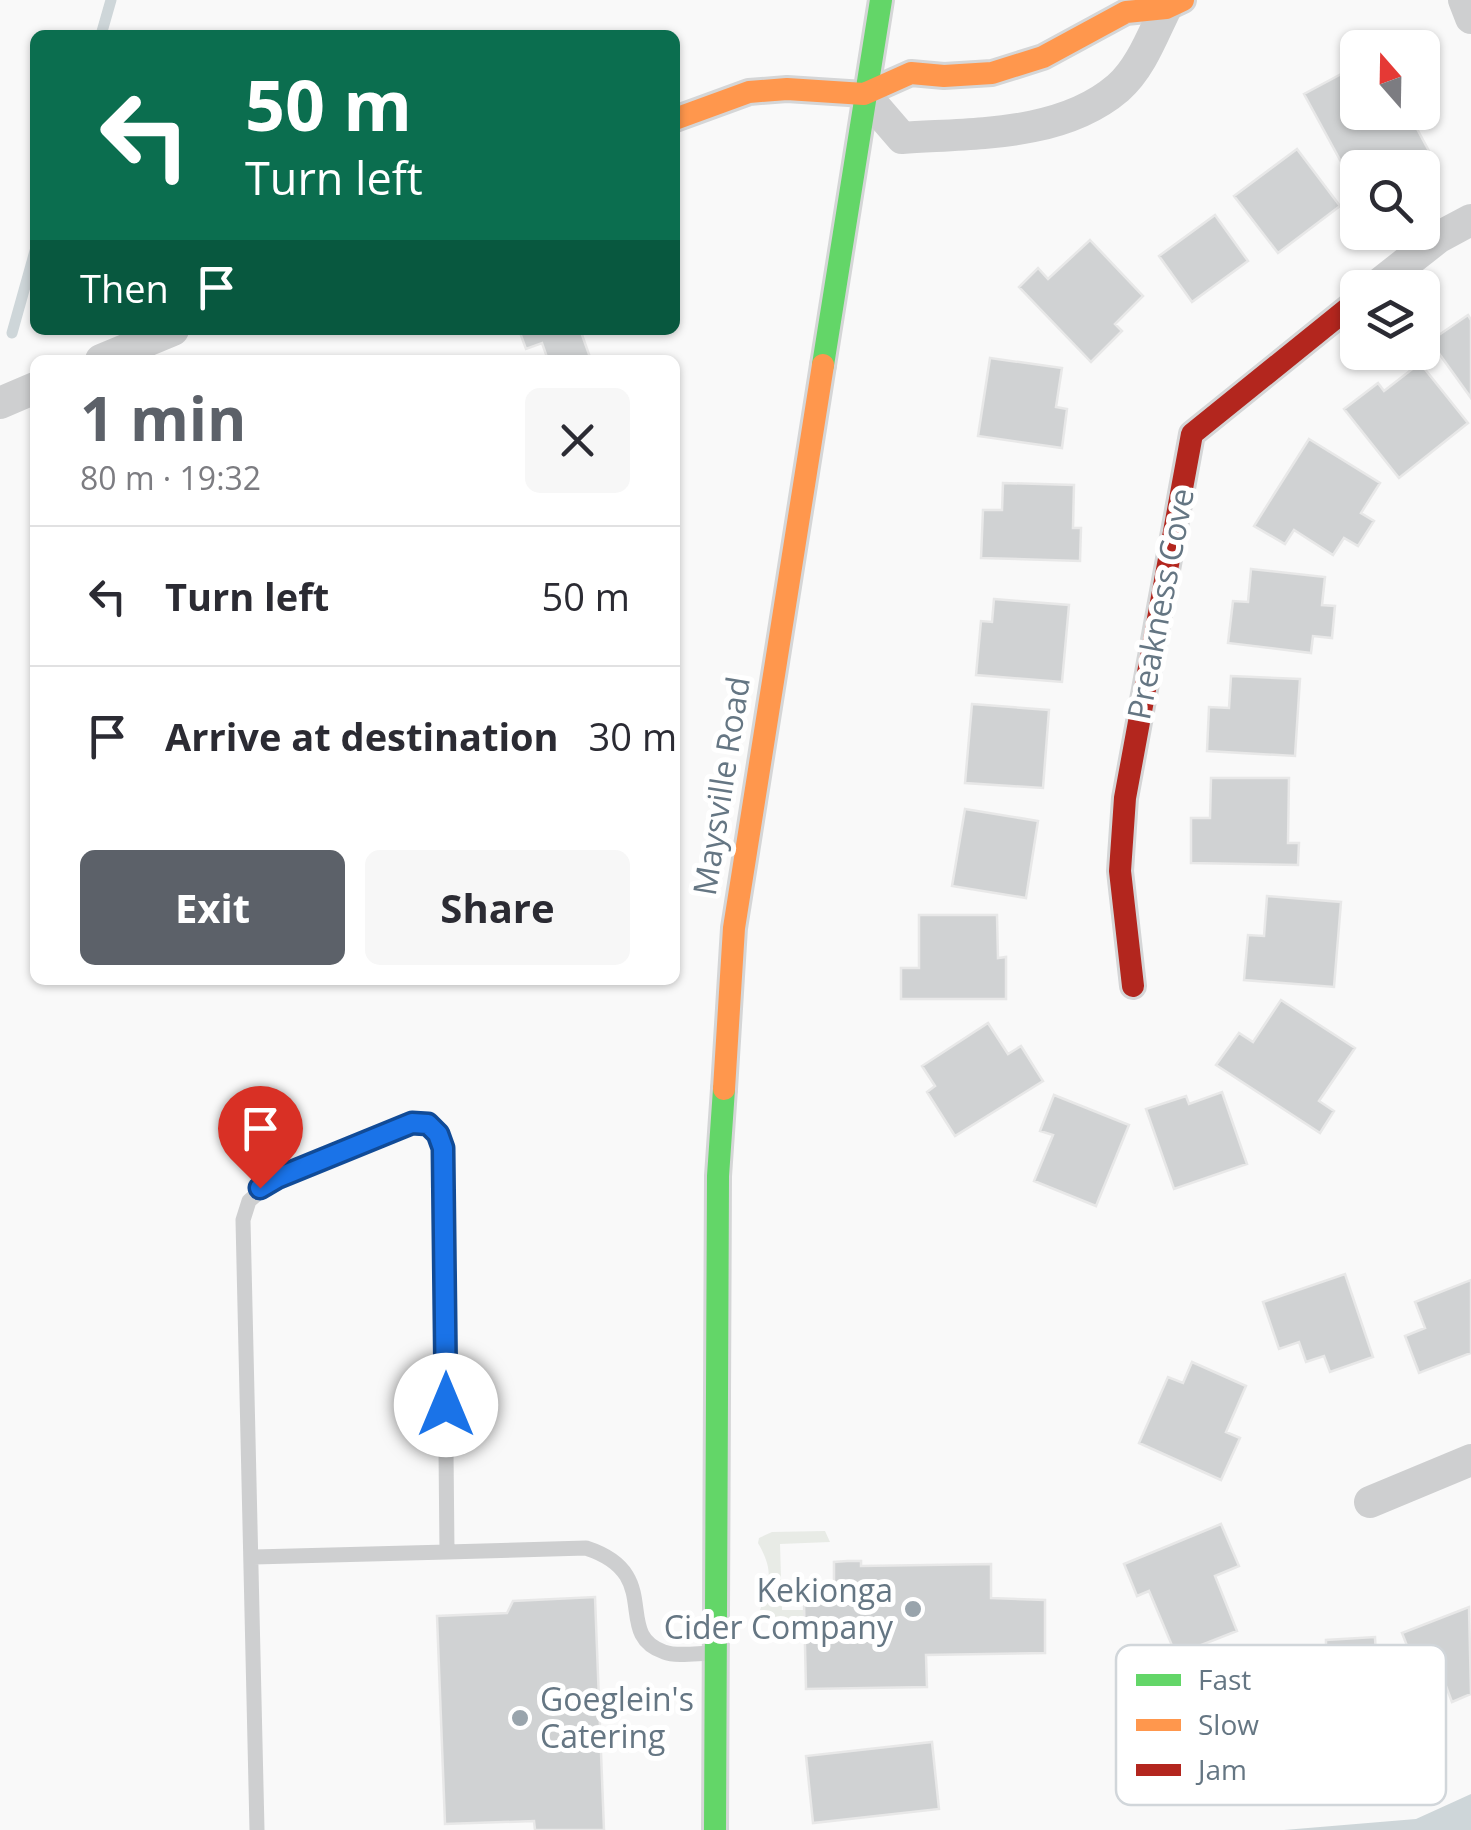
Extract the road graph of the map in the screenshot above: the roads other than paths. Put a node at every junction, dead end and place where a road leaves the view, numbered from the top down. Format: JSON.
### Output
{"nodes":[{"id":1,"x":880,"y":0,"type":"edge"},
{"id":2,"x":1464,"y":0,"type":"edge"},
{"id":3,"x":1175,"y":4,"type":"edge"},
{"id":4,"x":1471,"y":18,"type":"edge"},
{"id":5,"x":864,"y":94,"type":"junction"},
{"id":6,"x":680,"y":117,"type":"edge"},
{"id":7,"x":1471,"y":220,"type":"edge"},
{"id":8,"x":1397,"y":270,"type":"edge"},
{"id":9,"x":1340,"y":315,"type":"edge"},
{"id":10,"x":161,"y":335,"type":"edge"},
{"id":11,"x":113,"y":355,"type":"edge"},
{"id":12,"x":30,"y":390,"type":"edge"},
{"id":13,"x":0,"y":402,"type":"edge"},
{"id":14,"x":1133,"y":986,"type":"dead end"},
{"id":15,"x":1471,"y":1460,"type":"edge"},
{"id":16,"x":1370,"y":1502,"type":"dead end"},
{"id":17,"x":447,"y":1552,"type":"junction"},
{"id":18,"x":251,"y":1556,"type":"junction"},
{"id":19,"x":716,"y":1653,"type":"junction"},
{"id":20,"x":257,"y":1830,"type":"edge"},
{"id":21,"x":715,"y":1830,"type":"edge"}],
"edges":[{"from":1,"to":5,"type":"main road","name":"Maysville Road"},
{"from":2,"to":4,"type":"street"},
{"from":3,"to":5,"type":"main road"},
{"from":3,"to":5,"type":"street"},
{"from":5,"to":6,"type":"main road"},
{"from":5,"to":19,"type":"main road","name":"Maysville Road"},
{"from":7,"to":8,"type":"street"},
{"from":9,"to":14,"type":"main road","name":"Preakness Cove"},
{"from":10,"to":11,"type":"street"},
{"from":12,"to":13,"type":"street"},
{"from":15,"to":16,"type":"street"},
{"from":17,"to":18,"type":"lane"},
{"from":17,"to":18,"type":"lane"},
{"from":17,"to":19,"type":"lane"},
{"from":18,"to":20,"type":"lane"},
{"from":19,"to":21,"type":"main road","name":"Maysville Road"}]}
